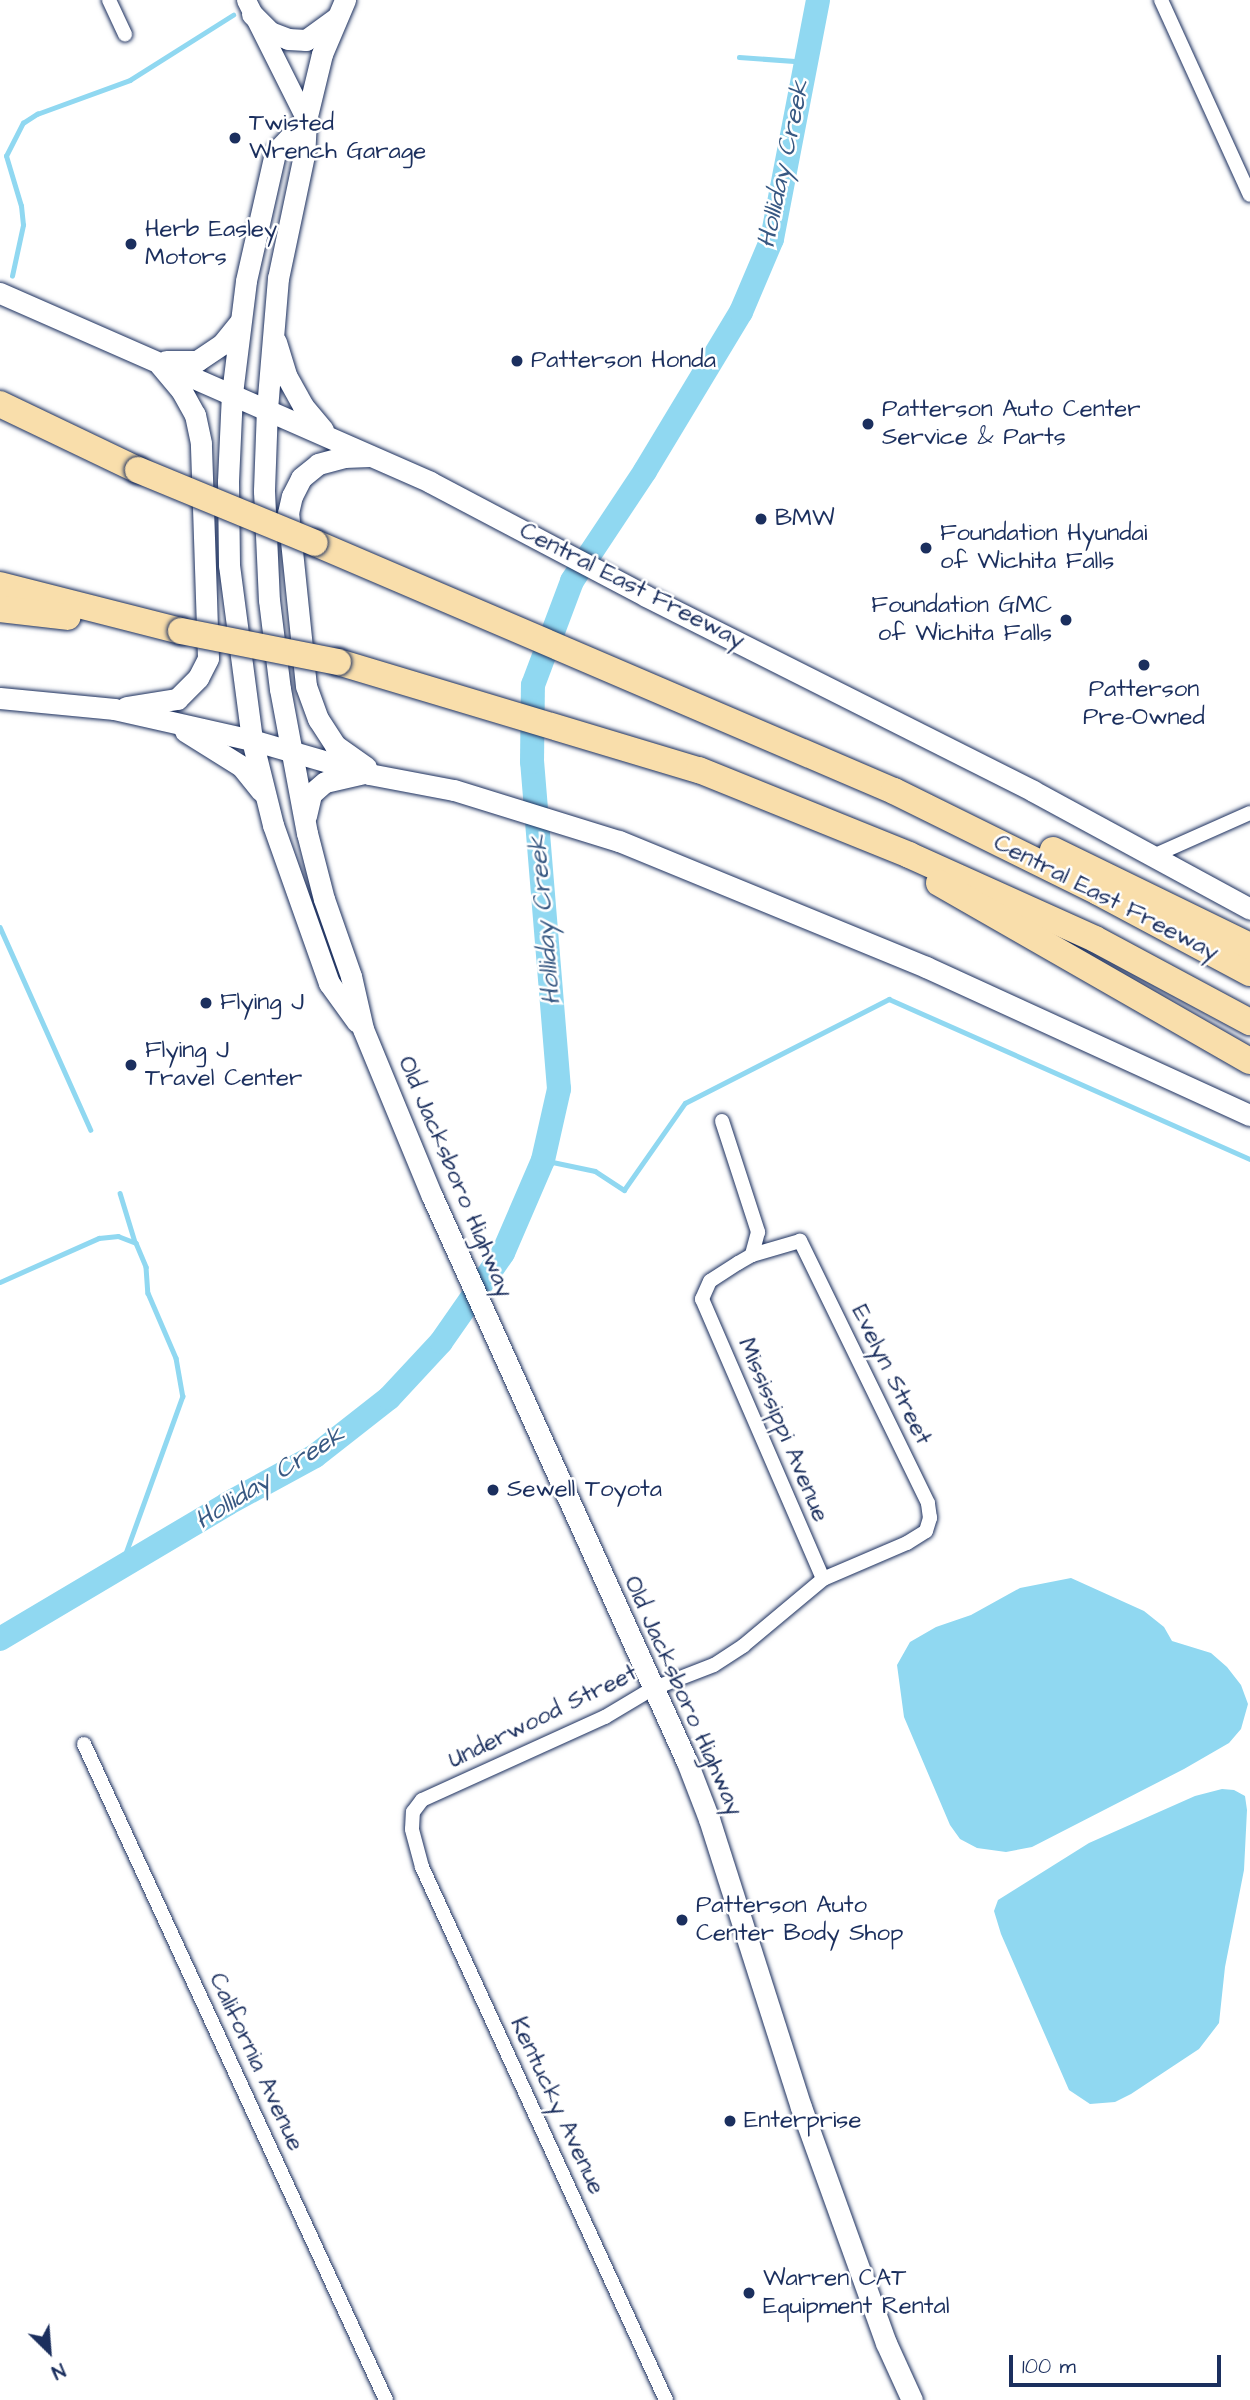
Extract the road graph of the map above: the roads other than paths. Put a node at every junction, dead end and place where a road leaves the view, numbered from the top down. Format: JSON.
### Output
{"nodes":[{"id":1,"x":108,"y":0,"type":"edge"},
{"id":2,"x":1161,"y":0,"type":"edge"},
{"id":3,"x":249,"y":7,"type":"edge"},
{"id":4,"x":340,"y":9,"type":"edge"},
{"id":5,"x":125,"y":34,"type":"dead end"},
{"id":6,"x":306,"y":120,"type":"junction"},
{"id":7,"x":1250,"y":195,"type":"edge"},
{"id":8,"x":0,"y":293,"type":"edge"},
{"id":9,"x":241,"y":321,"type":"junction"},
{"id":10,"x":273,"y":332,"type":"junction"},
{"id":11,"x":157,"y":361,"type":"junction"},
{"id":12,"x":232,"y":393,"type":"junction"},
{"id":13,"x":0,"y":404,"type":"edge"},
{"id":14,"x":267,"y":408,"type":"junction"},
{"id":15,"x":0,"y":414,"type":"edge"},
{"id":16,"x":42,"y":424,"type":"junction"},
{"id":17,"x":329,"y":437,"type":"junction"},
{"id":18,"x":372,"y":456,"type":"junction"},
{"id":19,"x":0,"y":585,"type":"edge"},
{"id":20,"x":0,"y":609,"type":"edge"},
{"id":21,"x":181,"y":631,"type":"junction"},
{"id":22,"x":0,"y":698,"type":"edge"},
{"id":23,"x":114,"y":709,"type":"junction"},
{"id":24,"x":172,"y":723,"type":"junction"},
{"id":25,"x":252,"y":740,"type":"junction"},
{"id":26,"x":290,"y":751,"type":"junction"},
{"id":27,"x":372,"y":774,"type":"junction"},
{"id":28,"x":894,"y":791,"type":"junction"},
{"id":29,"x":265,"y":796,"type":"junction"},
{"id":30,"x":1250,"y":813,"type":"edge"},
{"id":31,"x":305,"y":822,"type":"junction"},
{"id":32,"x":909,"y":855,"type":"junction"},
{"id":33,"x":1153,"y":856,"type":"junction"},
{"id":34,"x":1250,"y":909,"type":"edge"},
{"id":35,"x":1206,"y":922,"type":"junction"},
{"id":36,"x":1250,"y":940,"type":"edge"},
{"id":37,"x":1250,"y":946,"type":"edge"},
{"id":38,"x":1250,"y":973,"type":"edge"},
{"id":39,"x":1250,"y":1022,"type":"edge"},
{"id":40,"x":363,"y":1029,"type":"junction"},
{"id":41,"x":1250,"y":1061,"type":"edge"},
{"id":42,"x":1250,"y":1115,"type":"edge"},
{"id":43,"x":722,"y":1121,"type":"dead end"},
{"id":44,"x":752,"y":1255,"type":"junction"},
{"id":45,"x":926,"y":1531,"type":"joint"},
{"id":46,"x":823,"y":1579,"type":"junction"},
{"id":47,"x":652,"y":1689,"type":"junction"},
{"id":48,"x":83,"y":1744,"type":"dead end"},
{"id":49,"x":412,"y":1829,"type":"joint"},
{"id":50,"x":386,"y":2400,"type":"edge"},
{"id":51,"x":666,"y":2400,"type":"edge"},
{"id":52,"x":912,"y":2400,"type":"edge"}],
"edges":[{"from":1,"to":5,"type":"street"},
{"from":2,"to":7,"type":"street"},
{"from":3,"to":4,"type":"main road"},
{"from":3,"to":6,"type":"street"},
{"from":4,"to":6,"type":"main road","name":"Old Jacksboro Highway"},
{"from":6,"to":9,"type":"main road","name":"Old Jacksboro Highway"},
{"from":6,"to":10,"type":"main road","name":"Old Jacksboro Highway"},
{"from":8,"to":11,"type":"main road","name":"Central East Freeway"},
{"from":9,"to":11,"type":"main road"},
{"from":9,"to":12,"type":"main road","name":"Old Jacksboro Highway"},
{"from":10,"to":14,"type":"main road","name":"Old Jacksboro Highway"},
{"from":10,"to":17,"type":"main road"},
{"from":11,"to":12,"type":"main road","name":"Central East Freeway"},
{"from":11,"to":23,"type":"main road"},
{"from":12,"to":14,"type":"main road","name":"Central East Freeway"},
{"from":12,"to":25,"type":"main road","name":"Old Jacksboro Highway"},
{"from":13,"to":16,"type":"highway","name":"Central East Freeway"},
{"from":14,"to":17,"type":"main road","name":"Central East Freeway"},
{"from":14,"to":26,"type":"main road","name":"Old Jacksboro Highway"},
{"from":15,"to":16,"type":"highway"},
{"from":16,"to":28,"type":"highway","name":"Central East Freeway","bridge":true},
{"from":17,"to":18,"type":"main road","name":"Central East Freeway"},
{"from":18,"to":27,"type":"main road"},
{"from":18,"to":33,"type":"main road","name":"Central East Freeway"},
{"from":19,"to":21,"type":"highway"},
{"from":20,"to":21,"type":"highway","name":"Central East Freeway"},
{"from":21,"to":32,"type":"highway","name":"Central East Freeway","bridge":true},
{"from":22,"to":23,"type":"main road"},
{"from":23,"to":24,"type":"main road"},
{"from":24,"to":25,"type":"main road"},
{"from":24,"to":29,"type":"main road"},
{"from":25,"to":26,"type":"main road"},
{"from":25,"to":29,"type":"main road","name":"Old Jacksboro Highway"},
{"from":26,"to":27,"type":"main road"},
{"from":26,"to":31,"type":"main road","name":"Old Jacksboro Highway"},
{"from":27,"to":31,"type":"main road"},
{"from":27,"to":42,"type":"main road"},
{"from":28,"to":35,"type":"highway"},
{"from":28,"to":38,"type":"highway","name":"Central East Freeway"},
{"from":29,"to":40,"type":"main road","name":"Old Jacksboro Highway"},
{"from":30,"to":33,"type":"street"},
{"from":31,"to":40,"type":"main road","name":"Old Jacksboro Highway"},
{"from":32,"to":39,"type":"highway","name":"Central East Freeway"},
{"from":32,"to":41,"type":"highway"},
{"from":33,"to":34,"type":"main road","name":"Central East Freeway"},
{"from":35,"to":36,"type":"highway"},
{"from":35,"to":37,"type":"highway"},
{"from":40,"to":47,"type":"main road","name":"Old Jacksboro Highway"},
{"from":43,"to":44,"type":"street"},
{"from":44,"to":45,"type":"street","name":"Evelyn Street"},
{"from":44,"to":46,"type":"street","name":"Mississippi Avenue"},
{"from":45,"to":46,"type":"street","name":"Underwood Street"},
{"from":46,"to":47,"type":"street","name":"Underwood Street"},
{"from":47,"to":49,"type":"street","name":"Underwood Street"},
{"from":47,"to":52,"type":"main road","name":"Old Jacksboro Highway"},
{"from":48,"to":50,"type":"street","name":"California Avenue"},
{"from":49,"to":51,"type":"street","name":"Kentucky Avenue"}]}
